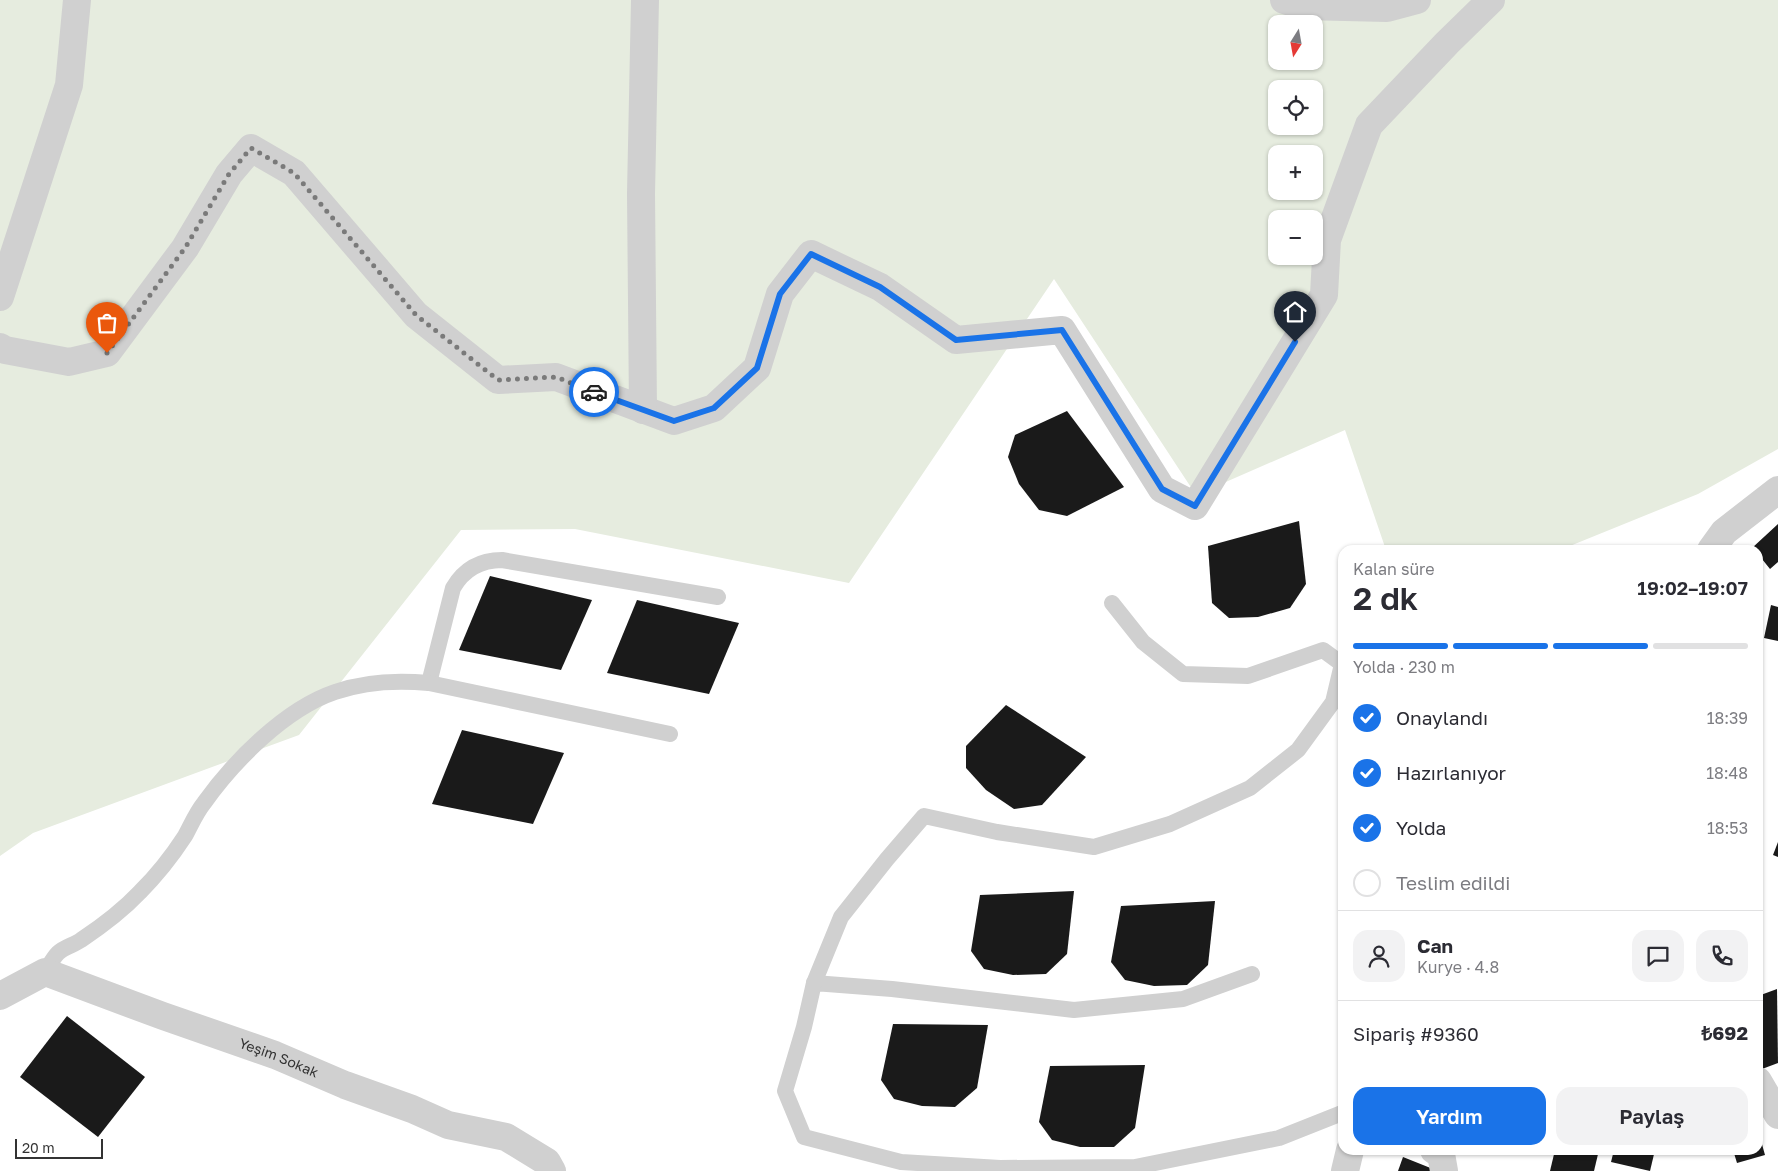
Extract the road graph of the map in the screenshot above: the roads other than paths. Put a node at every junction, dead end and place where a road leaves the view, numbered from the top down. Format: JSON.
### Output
{"nodes":[{"id":1,"x":78,"y":0,"type":"edge"},
{"id":2,"x":645,"y":0,"type":"edge"},
{"id":3,"x":1284,"y":0,"type":"edge"},
{"id":4,"x":1417,"y":0,"type":"edge"},
{"id":5,"x":1491,"y":0,"type":"edge"},
{"id":6,"x":0,"y":297,"type":"edge"},
{"id":7,"x":0,"y":347,"type":"edge"},
{"id":8,"x":642,"y":410,"type":"junction"},
{"id":9,"x":1778,"y":490,"type":"edge"},
{"id":10,"x":1715,"y":545,"type":"edge"},
{"id":11,"x":718,"y":597,"type":"dead end"},
{"id":12,"x":1112,"y":603,"type":"dead end"},
{"id":13,"x":1338,"y":661,"type":"edge"},
{"id":14,"x":1338,"y":681,"type":"edge"},
{"id":15,"x":429,"y":683,"type":"junction"},
{"id":16,"x":670,"y":734,"type":"dead end"},
{"id":17,"x":45,"y":972,"type":"junction"},
{"id":18,"x":1252,"y":974,"type":"dead end"},
{"id":19,"x":814,"y":983,"type":"junction"},
{"id":20,"x":0,"y":996,"type":"edge"},
{"id":21,"x":1763,"y":1089,"type":"edge"},
{"id":22,"x":1338,"y":1115,"type":"edge"},
{"id":23,"x":1778,"y":1115,"type":"edge"},
{"id":24,"x":1349,"y":1155,"type":"edge"},
{"id":25,"x":1441,"y":1155,"type":"edge"},
{"id":26,"x":552,"y":1171,"type":"edge"},
{"id":27,"x":1345,"y":1171,"type":"edge"},
{"id":28,"x":1444,"y":1171,"type":"edge"}],
"edges":[{"from":1,"to":6,"type":"street"},
{"from":2,"to":8,"type":"street"},
{"from":3,"to":4,"type":"street"},
{"from":5,"to":8,"type":"street"},
{"from":7,"to":8,"type":"street"},
{"from":9,"to":10,"type":"street"},
{"from":11,"to":15,"type":"lane"},
{"from":12,"to":13,"type":"lane"},
{"from":14,"to":19,"type":"lane"},
{"from":15,"to":16,"type":"lane"},
{"from":15,"to":17,"type":"lane"},
{"from":17,"to":20,"type":"street"},
{"from":17,"to":26,"type":"street","name":"Yeşim Sokak"},
{"from":18,"to":19,"type":"lane"},
{"from":19,"to":22,"type":"lane"},
{"from":21,"to":23,"type":"street"},
{"from":24,"to":27,"type":"street"},
{"from":25,"to":28,"type":"street"}]}
